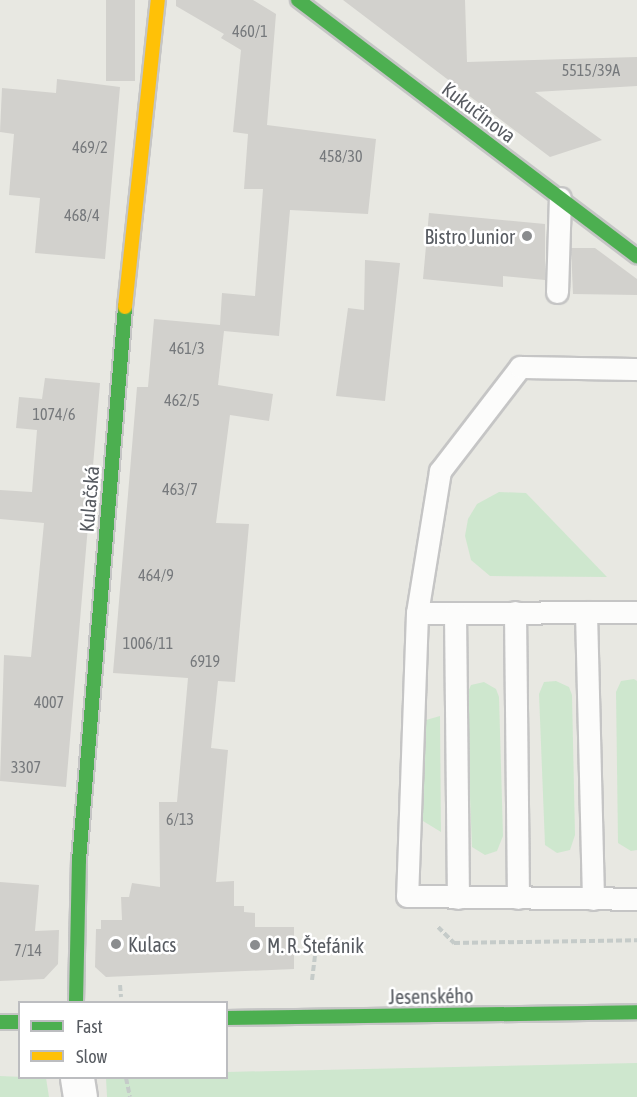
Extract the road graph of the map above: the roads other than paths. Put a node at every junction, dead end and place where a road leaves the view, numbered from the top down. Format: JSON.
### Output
{"nodes":[{"id":1,"x":158,"y":0,"type":"edge"},
{"id":2,"x":298,"y":0,"type":"edge"},
{"id":3,"x":560,"y":198,"type":"junction"},
{"id":4,"x":637,"y":256,"type":"edge"},
{"id":5,"x":557,"y":292,"type":"dead end"},
{"id":6,"x":637,"y":369,"type":"edge"},
{"id":7,"x":515,"y":612,"type":"junction"},
{"id":8,"x":586,"y":612,"type":"junction"},
{"id":9,"x":637,"y":612,"type":"edge"},
{"id":10,"x":417,"y":613,"type":"junction"},
{"id":11,"x":455,"y":613,"type":"junction"},
{"id":12,"x":458,"y":898,"type":"junction"},
{"id":13,"x":518,"y":898,"type":"junction"},
{"id":14,"x":593,"y":899,"type":"junction"},
{"id":15,"x":637,"y":899,"type":"edge"},
{"id":16,"x":76,"y":1001,"type":"edge"},
{"id":17,"x":637,"y":1012,"type":"edge"},
{"id":18,"x":228,"y":1018,"type":"edge"},
{"id":19,"x":0,"y":1022,"type":"edge"},
{"id":20,"x":18,"y":1022,"type":"edge"},
{"id":21,"x":77,"y":1079,"type":"edge"},
{"id":22,"x":80,"y":1097,"type":"edge"}],
"edges":[{"from":1,"to":16,"type":"street","name":"Kulačská"},
{"from":2,"to":3,"type":"street","name":"Kukučínova"},
{"from":3,"to":4,"type":"street","name":"Kukučínova"},
{"from":3,"to":5,"type":"lane"},
{"from":6,"to":10,"type":"lane"},
{"from":7,"to":8,"type":"lane"},
{"from":7,"to":11,"type":"lane"},
{"from":7,"to":13,"type":"lane"},
{"from":8,"to":9,"type":"lane"},
{"from":8,"to":14,"type":"lane"},
{"from":10,"to":11,"type":"lane"},
{"from":10,"to":12,"type":"lane"},
{"from":11,"to":12,"type":"lane"},
{"from":12,"to":13,"type":"lane"},
{"from":13,"to":14,"type":"lane"},
{"from":14,"to":15,"type":"lane"},
{"from":17,"to":18,"type":"street","name":"Jesenského"},
{"from":19,"to":20,"type":"street"},
{"from":21,"to":22,"type":"street"}]}
